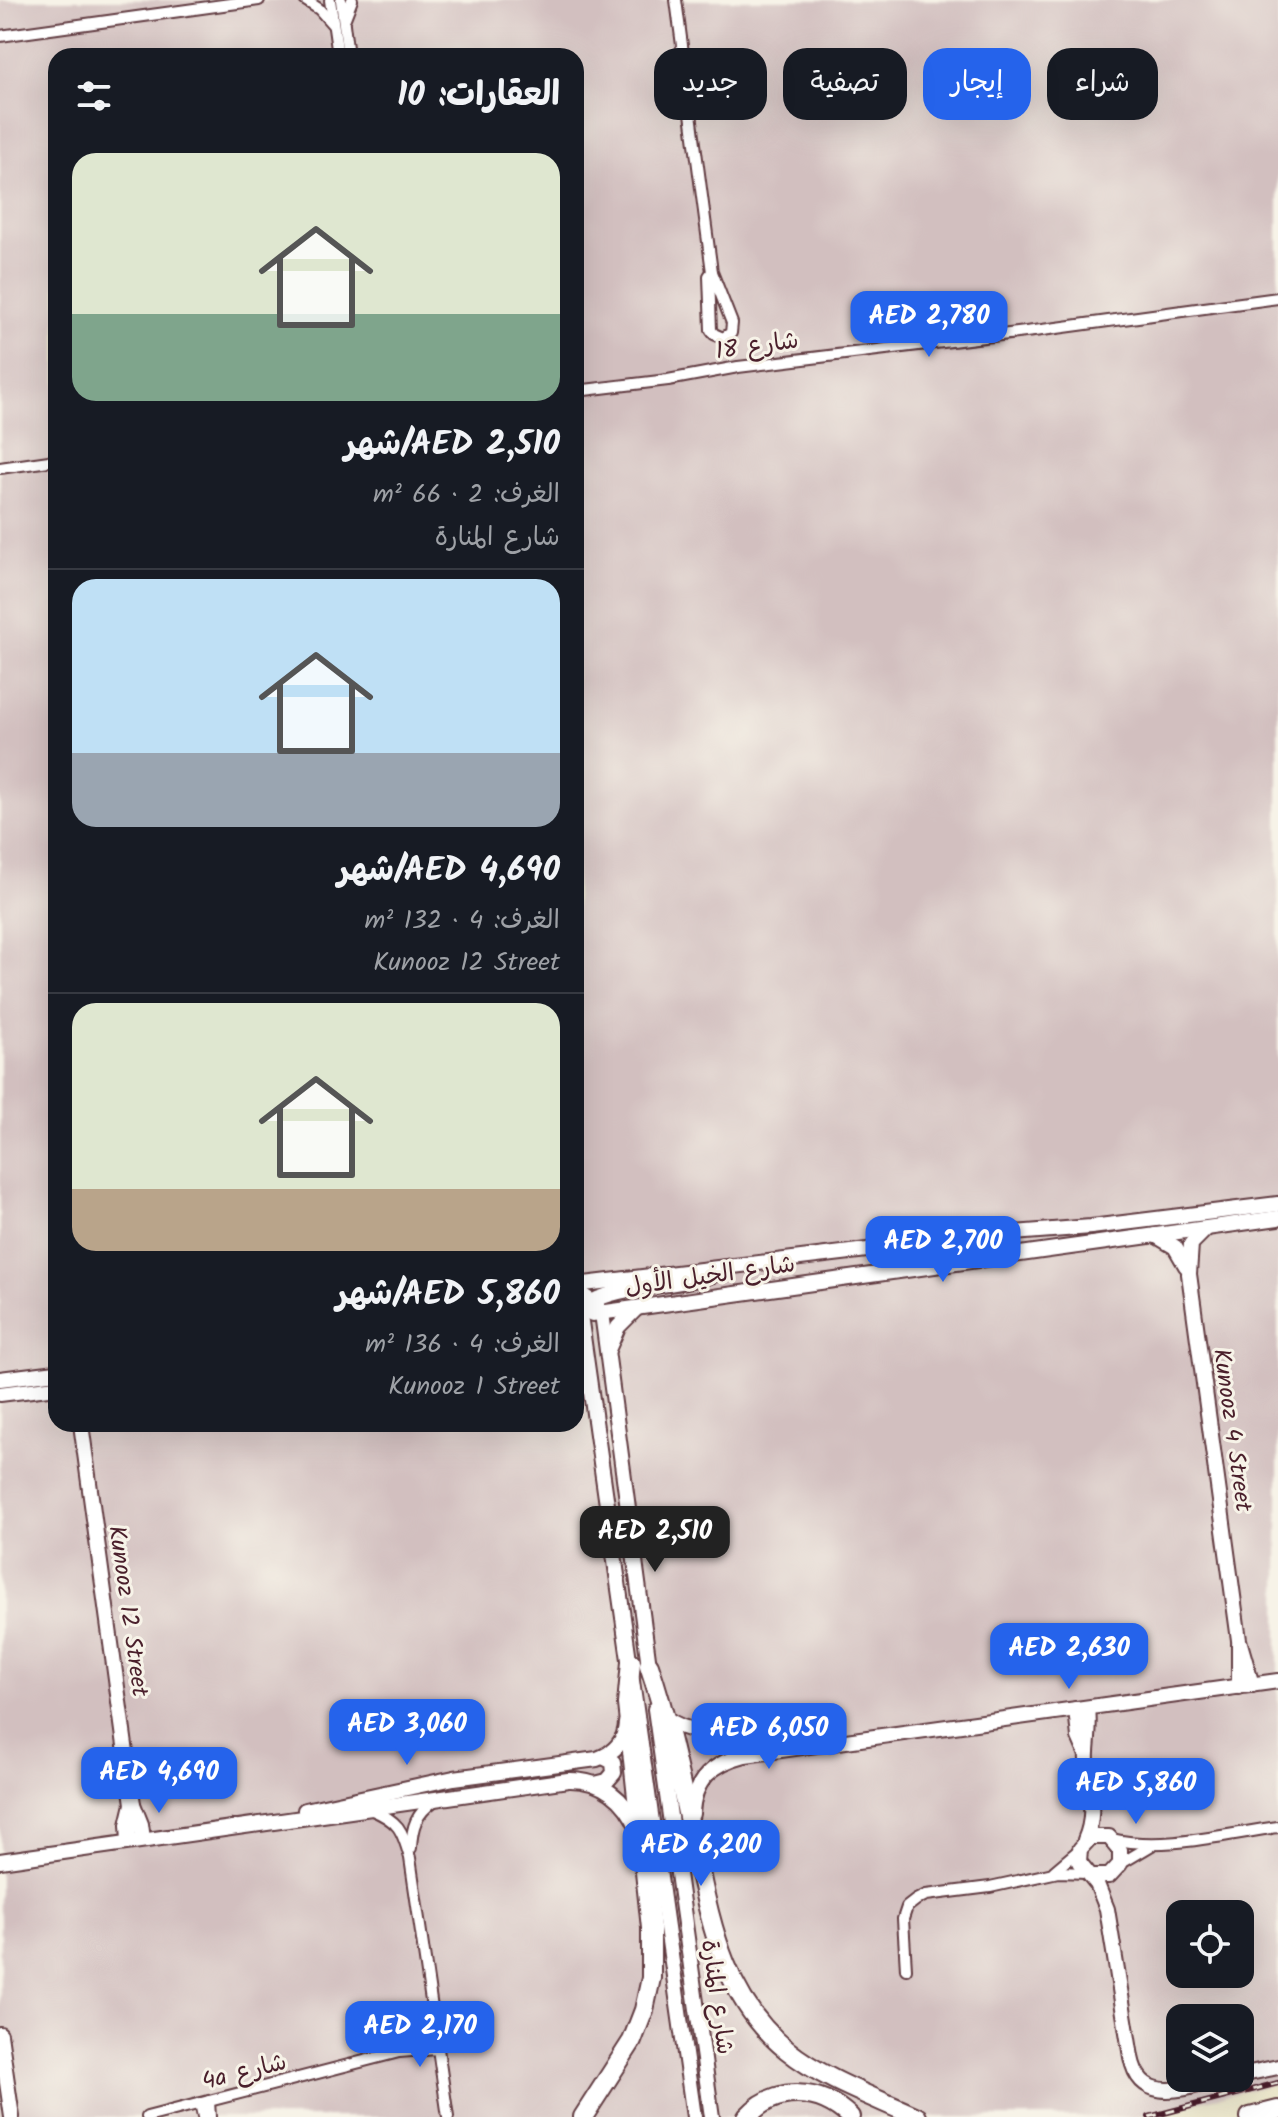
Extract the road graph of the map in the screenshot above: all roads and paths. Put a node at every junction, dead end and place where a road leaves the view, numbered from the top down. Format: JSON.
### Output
{"nodes":[{"id":1,"x":259,"y":0,"type":"edge"},
{"id":2,"x":305,"y":0,"type":"edge"},
{"id":3,"x":330,"y":0,"type":"edge"},
{"id":4,"x":341,"y":0,"type":"edge"},
{"id":5,"x":352,"y":0,"type":"edge"},
{"id":6,"x":676,"y":0,"type":"edge"},
{"id":7,"x":339,"y":26,"type":"junction"},
{"id":8,"x":0,"y":36,"type":"edge"},
{"id":9,"x":338,"y":48,"type":"edge"},
{"id":10,"x":346,"y":48,"type":"edge"},
{"id":11,"x":712,"y":272,"type":"junction"},
{"id":12,"x":1278,"y":298,"type":"edge"},
{"id":13,"x":584,"y":390,"type":"edge"},
{"id":14,"x":48,"y":461,"type":"edge"},
{"id":15,"x":0,"y":468,"type":"edge"},
{"id":16,"x":1278,"y":1204,"type":"edge"},
{"id":17,"x":1278,"y":1218,"type":"edge"},
{"id":18,"x":1207,"y":1228,"type":"junction"},
{"id":19,"x":1155,"y":1235,"type":"junction"},
{"id":20,"x":735,"y":1265,"type":"junction"},
{"id":21,"x":1189,"y":1274,"type":"junction"},
{"id":22,"x":584,"y":1298,"type":"edge"},
{"id":23,"x":584,"y":1302,"type":"edge"},
{"id":24,"x":584,"y":1302,"type":"edge"},
{"id":25,"x":597,"y":1307,"type":"junction"},
{"id":26,"x":640,"y":1307,"type":"junction"},
{"id":27,"x":584,"y":1345,"type":"edge"},
{"id":28,"x":608,"y":1354,"type":"junction"},
{"id":29,"x":48,"y":1373,"type":"edge"},
{"id":30,"x":0,"y":1379,"type":"edge"},
{"id":31,"x":584,"y":1386,"type":"edge"},
{"id":32,"x":48,"y":1388,"type":"edge"},
{"id":33,"x":0,"y":1394,"type":"edge"},
{"id":34,"x":593,"y":1403,"type":"junction"},
{"id":35,"x":82,"y":1432,"type":"edge"},
{"id":36,"x":640,"y":1664,"type":"junction"},
{"id":37,"x":1278,"y":1681,"type":"edge"},
{"id":38,"x":1245,"y":1686,"type":"junction"},
{"id":39,"x":1082,"y":1708,"type":"junction"},
{"id":40,"x":627,"y":1711,"type":"junction"},
{"id":41,"x":664,"y":1717,"type":"junction"},
{"id":42,"x":865,"y":1740,"type":"junction"},
{"id":43,"x":603,"y":1757,"type":"junction"},
{"id":44,"x":595,"y":1784,"type":"junction"},
{"id":45,"x":439,"y":1797,"type":"junction"},
{"id":46,"x":1093,"y":1804,"type":"junction"},
{"id":47,"x":368,"y":1808,"type":"junction"},
{"id":48,"x":249,"y":1827,"type":"junction"},
{"id":49,"x":1278,"y":1827,"type":"edge"},
{"id":50,"x":691,"y":1831,"type":"junction"},
{"id":51,"x":641,"y":1837,"type":"junction"},
{"id":52,"x":1110,"y":1838,"type":"junction"},
{"id":53,"x":136,"y":1840,"type":"junction"},
{"id":54,"x":1158,"y":1843,"type":"junction"},
{"id":55,"x":1082,"y":1844,"type":"junction"},
{"id":56,"x":410,"y":1858,"type":"junction"},
{"id":57,"x":0,"y":1861,"type":"edge"},
{"id":58,"x":1118,"y":1866,"type":"junction"},
{"id":59,"x":1049,"y":1874,"type":"junction"},
{"id":60,"x":1089,"y":1875,"type":"junction"},
{"id":61,"x":1107,"y":1909,"type":"junction"},
{"id":62,"x":906,"y":1969,"type":"dead end"},
{"id":63,"x":0,"y":2034,"type":"edge"},
{"id":64,"x":435,"y":2036,"type":"junction"},
{"id":65,"x":437,"y":2049,"type":"junction"},
{"id":66,"x":399,"y":2052,"type":"junction"},
{"id":67,"x":1278,"y":2067,"type":"edge"},
{"id":68,"x":1254,"y":2072,"type":"edge"},
{"id":69,"x":1166,"y":2091,"type":"edge"},
{"id":70,"x":205,"y":2102,"type":"junction"},
{"id":71,"x":1278,"y":2110,"type":"edge"},
{"id":72,"x":12,"y":2117,"type":"edge"},
{"id":73,"x":147,"y":2117,"type":"edge"},
{"id":74,"x":203,"y":2117,"type":"edge"},
{"id":75,"x":210,"y":2117,"type":"edge"},
{"id":76,"x":448,"y":2117,"type":"edge"},
{"id":77,"x":583,"y":2117,"type":"edge"},
{"id":78,"x":694,"y":2117,"type":"edge"},
{"id":79,"x":712,"y":2117,"type":"edge"},
{"id":80,"x":747,"y":2117,"type":"edge"},
{"id":81,"x":850,"y":2117,"type":"edge"},
{"id":82,"x":917,"y":2117,"type":"edge"},
{"id":83,"x":1250,"y":2117,"type":"edge"}],
"edges":[{"from":1,"to":8,"type":"street"},
{"from":2,"to":7,"type":"street"},
{"from":3,"to":7,"type":"street"},
{"from":4,"to":7,"type":"street"},
{"from":5,"to":7,"type":"street"},
{"from":6,"to":11,"type":"street"},
{"from":7,"to":9,"type":"street"},
{"from":7,"to":10,"type":"street"},
{"from":11,"to":11,"type":"street"},
{"from":12,"to":13,"type":"street","name":"شارع 18"},
{"from":14,"to":15,"type":"street"},
{"from":16,"to":20,"type":"street","name":"شارع الخيل الأول"},
{"from":17,"to":18,"type":"street","name":"شارع الخيل الأول"},
{"from":18,"to":19,"type":"street","name":"شارع الخيل الأول"},
{"from":18,"to":21,"type":"street","name":"Kunooz 4 Street"},
{"from":19,"to":21,"type":"street","name":"Kunooz 4 Street"},
{"from":19,"to":26,"type":"street","name":"شارع الخيل الأول"},
{"from":20,"to":22,"type":"street","name":"شارع الخيل الأول"},
{"from":20,"to":25,"type":"street"},
{"from":21,"to":38,"type":"street","name":"Kunooz 4 Street"},
{"from":23,"to":25,"type":"street","name":"شارع الخيل الأول"},
{"from":24,"to":25,"type":"street"},
{"from":25,"to":26,"type":"street","name":"شارع الخيل الأول"},
{"from":25,"to":28,"type":"street","name":"شارع المنارة"},
{"from":26,"to":28,"type":"street"},
{"from":27,"to":34,"type":"street","name":"شارع المنارة"},
{"from":28,"to":36,"type":"street","name":"شارع المنارة"},
{"from":29,"to":30,"type":"street"},
{"from":31,"to":34,"type":"street"},
{"from":32,"to":33,"type":"street"},
{"from":34,"to":36,"type":"street","name":"شارع المنارة"},
{"from":35,"to":53,"type":"street","name":"Kunooz 12 Street"},
{"from":36,"to":40,"type":"highway"},
{"from":36,"to":41,"type":"highway"},
{"from":36,"to":78,"type":"street","name":"شارع المنارة"},
{"from":36,"to":79,"type":"street","name":"شارع المنارة"},
{"from":37,"to":38,"type":"street"},
{"from":38,"to":39,"type":"street"},
{"from":39,"to":42,"type":"street"},
{"from":39,"to":46,"type":"street"},
{"from":40,"to":43,"type":"street"},
{"from":40,"to":51,"type":"highway"},
{"from":41,"to":42,"type":"street"},
{"from":41,"to":50,"type":"highway"},
{"from":42,"to":50,"type":"street"},
{"from":43,"to":44,"type":"street"},
{"from":43,"to":48,"type":"street"},
{"from":44,"to":45,"type":"street"},
{"from":44,"to":51,"type":"street"},
{"from":45,"to":47,"type":"street"},
{"from":45,"to":56,"type":"street"},
{"from":46,"to":52,"type":"street"},
{"from":46,"to":55,"type":"street"},
{"from":47,"to":48,"type":"street"},
{"from":47,"to":56,"type":"street"},
{"from":48,"to":53,"type":"street"},
{"from":49,"to":54,"type":"street"},
{"from":50,"to":82,"type":"highway"},
{"from":51,"to":77,"type":"highway"},
{"from":52,"to":54,"type":"street"},
{"from":52,"to":55,"type":"street"},
{"from":52,"to":58,"type":"street"},
{"from":53,"to":57,"type":"street"},
{"from":54,"to":58,"type":"street"},
{"from":55,"to":59,"type":"street"},
{"from":55,"to":60,"type":"street"},
{"from":56,"to":64,"type":"street"},
{"from":58,"to":60,"type":"street"},
{"from":58,"to":61,"type":"street"},
{"from":59,"to":60,"type":"street"},
{"from":59,"to":62,"type":"street"},
{"from":60,"to":61,"type":"street"},
{"from":61,"to":69,"type":"street"},
{"from":63,"to":72,"type":"street"},
{"from":64,"to":65,"type":"street"},
{"from":64,"to":66,"type":"street","name":"4a شارع"},
{"from":65,"to":66,"type":"street","name":"4a شارع"},
{"from":65,"to":76,"type":"street"},
{"from":66,"to":70,"type":"street","name":"4a شارع"},
{"from":67,"to":68,"type":"street"},
{"from":70,"to":73,"type":"street","name":"4a شارع"},
{"from":70,"to":74,"type":"street"},
{"from":70,"to":75,"type":"street"},
{"from":71,"to":83,"type":"highway"},
{"from":80,"to":81,"type":"highway"}]}
